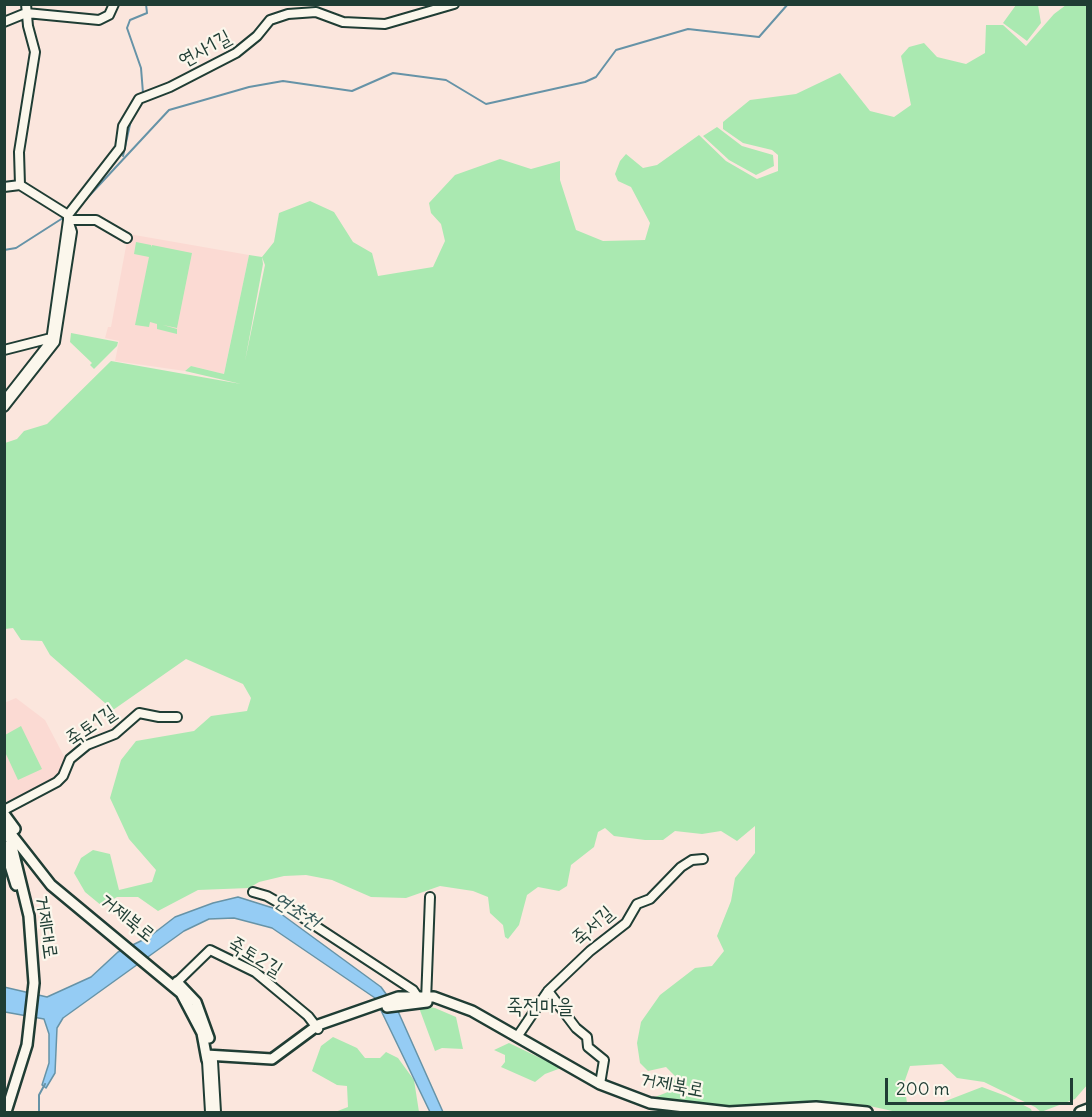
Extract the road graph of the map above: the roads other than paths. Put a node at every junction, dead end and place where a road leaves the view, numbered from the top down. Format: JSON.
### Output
{"nodes":[{"id":1,"x":114,"y":4,"type":"edge"},
{"id":2,"x":454,"y":4,"type":"edge"},
{"id":3,"x":26,"y":9,"type":"edge"},
{"id":4,"x":4,"y":22,"type":"edge"},
{"id":5,"x":20,"y":185,"type":"junction"},
{"id":6,"x":4,"y":187,"type":"edge"},
{"id":7,"x":70,"y":215,"type":"junction"},
{"id":8,"x":127,"y":238,"type":"dead end"},
{"id":9,"x":54,"y":337,"type":"junction"},
{"id":10,"x":4,"y":350,"type":"edge"},
{"id":11,"x":4,"y":401,"type":"edge"},
{"id":12,"x":4,"y":407,"type":"edge"},
{"id":13,"x":177,"y":717,"type":"dead end"},
{"id":14,"x":5,"y":819,"type":"edge"},
{"id":15,"x":4,"y":846,"type":"edge"},
{"id":16,"x":703,"y":859,"type":"dead end"},
{"id":17,"x":44,"y":876,"type":"junction"},
{"id":18,"x":22,"y":884,"type":"junction"},
{"id":19,"x":253,"y":892,"type":"dead end"},
{"id":20,"x":431,"y":897,"type":"dead end"},
{"id":21,"x":120,"y":940,"type":"junction"},
{"id":22,"x":31,"y":982,"type":"junction"},
{"id":23,"x":175,"y":984,"type":"junction"},
{"id":24,"x":548,"y":992,"type":"junction"},
{"id":25,"x":421,"y":999,"type":"junction"},
{"id":26,"x":27,"y":1025,"type":"junction"},
{"id":27,"x":317,"y":1027,"type":"junction"},
{"id":28,"x":517,"y":1037,"type":"junction"},
{"id":29,"x":209,"y":1058,"type":"junction"},
{"id":30,"x":600,"y":1084,"type":"junction"},
{"id":31,"x":4,"y":1099,"type":"edge"},
{"id":32,"x":1088,"y":1109,"type":"edge"},
{"id":33,"x":691,"y":1111,"type":"edge"},
{"id":34,"x":6,"y":1113,"type":"edge"},
{"id":35,"x":210,"y":1113,"type":"edge"},
{"id":36,"x":216,"y":1113,"type":"edge"},
{"id":37,"x":867,"y":1113,"type":"edge"},
{"id":38,"x":1080,"y":1113,"type":"edge"}],
"edges":[{"from":1,"to":3,"type":"street"},
{"from":2,"to":7,"type":"street","name":"연사1길"},
{"from":3,"to":4,"type":"street"},
{"from":3,"to":5,"type":"street"},
{"from":5,"to":6,"type":"street"},
{"from":5,"to":7,"type":"street"},
{"from":7,"to":8,"type":"street"},
{"from":7,"to":9,"type":"street"},
{"from":9,"to":10,"type":"street"},
{"from":9,"to":11,"type":"street"},
{"from":9,"to":12,"type":"street"},
{"from":13,"to":14,"type":"street","name":"죽토1길"},
{"from":14,"to":17,"type":"main road","name":"거제북로"},
{"from":14,"to":18,"type":"main road","name":"거제대로"},
{"from":14,"to":21,"type":"main road","name":"거제북로"},
{"from":15,"to":22,"type":"main road","name":"거제대로"},
{"from":16,"to":24,"type":"street","name":"죽서길"},
{"from":17,"to":18,"type":"main road"},
{"from":17,"to":21,"type":"main road","name":"거제북로"},
{"from":18,"to":22,"type":"main road","name":"거제대로"},
{"from":19,"to":25,"type":"street"},
{"from":20,"to":25,"type":"street"},
{"from":21,"to":23,"type":"main road","name":"거제북로"},
{"from":22,"to":26,"type":"main road","name":"거제대로"},
{"from":23,"to":27,"type":"street","name":"죽토2길"},
{"from":23,"to":29,"type":"main road","name":"거제북로"},
{"from":24,"to":28,"type":"street","name":"죽서길"},
{"from":24,"to":30,"type":"street"},
{"from":25,"to":27,"type":"main road"},
{"from":25,"to":28,"type":"main road","name":"거제북로"},
{"from":26,"to":31,"type":"main road","name":"거제대로"},
{"from":26,"to":34,"type":"main road","name":"거제대로"},
{"from":27,"to":29,"type":"main road"},
{"from":28,"to":30,"type":"main road","name":"거제북로"},
{"from":29,"to":35,"type":"street"},
{"from":29,"to":36,"type":"street"},
{"from":30,"to":33,"type":"main road","name":"거제북로"},
{"from":32,"to":38,"type":"main road"},
{"from":33,"to":37,"type":"main road","name":"거제북로"}]}
